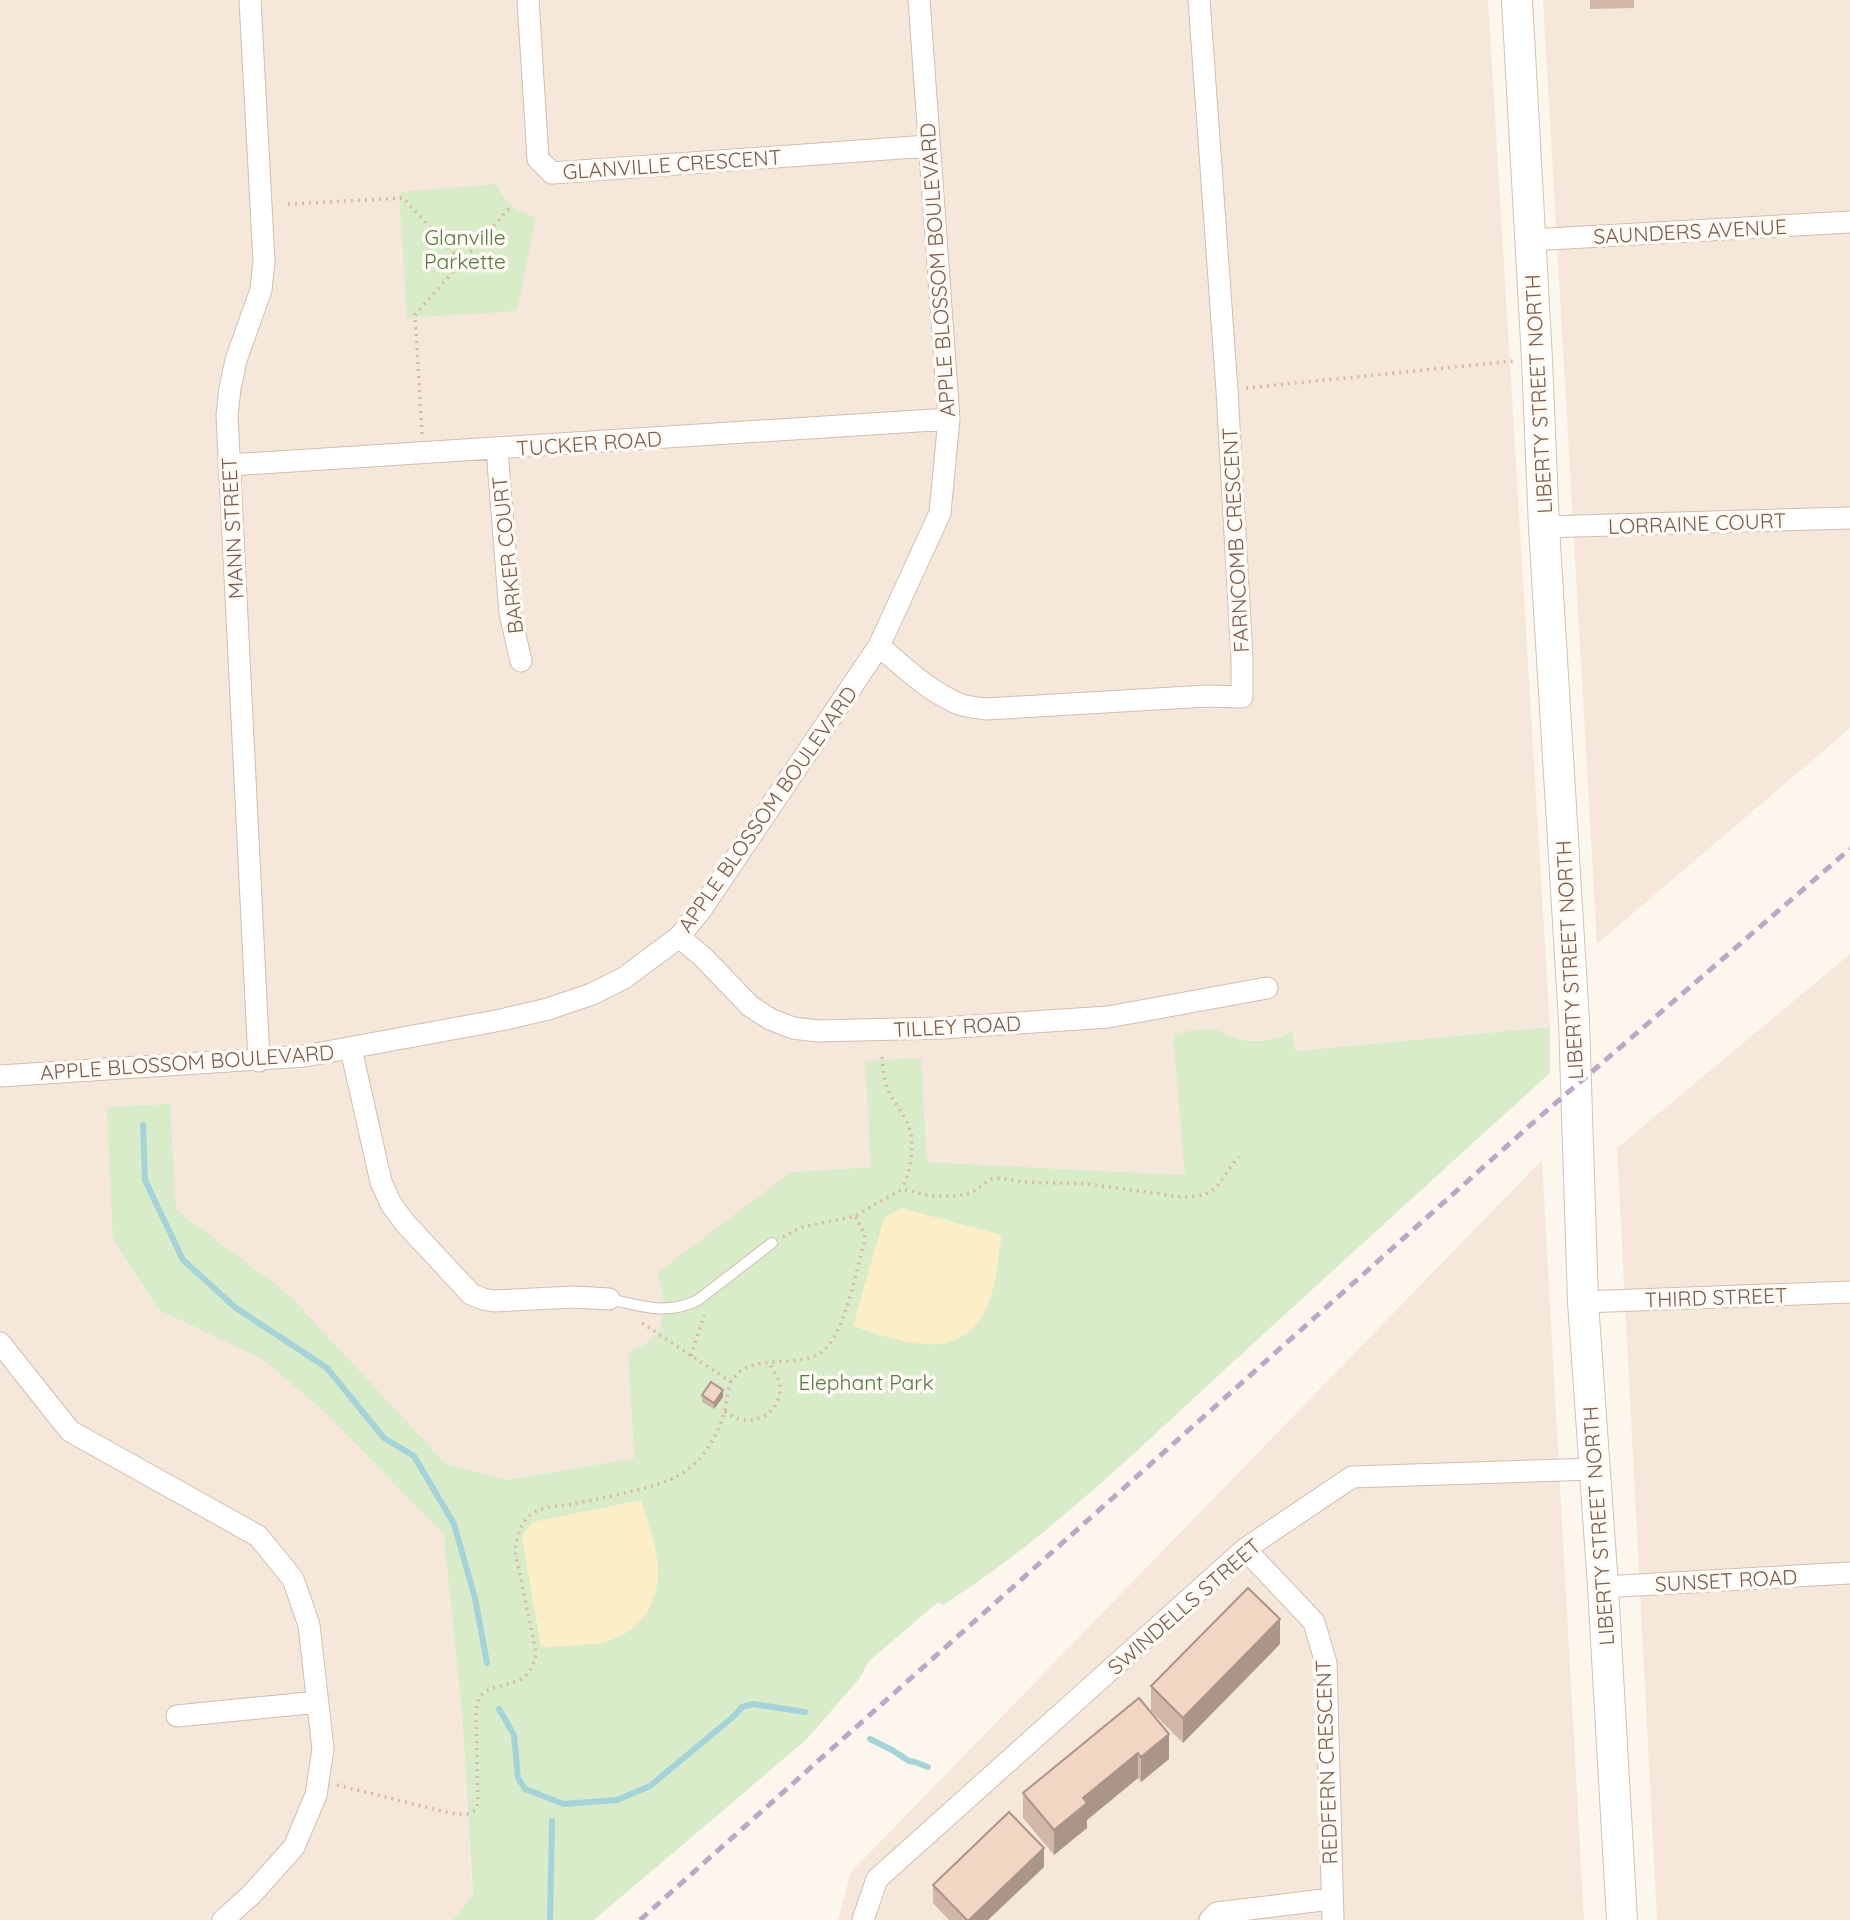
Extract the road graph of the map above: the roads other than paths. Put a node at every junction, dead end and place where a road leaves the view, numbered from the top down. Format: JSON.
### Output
{"nodes":[{"id":1,"x":250,"y":0,"type":"edge"},
{"id":2,"x":528,"y":0,"type":"edge"},
{"id":3,"x":919,"y":0,"type":"edge"},
{"id":4,"x":1199,"y":0,"type":"edge"},
{"id":5,"x":1517,"y":0,"type":"edge"},
{"id":6,"x":928,"y":146,"type":"junction"},
{"id":7,"x":1850,"y":222,"type":"edge"},
{"id":8,"x":1531,"y":240,"type":"junction"},
{"id":9,"x":950,"y":419,"type":"junction"},
{"id":10,"x":497,"y":449,"type":"junction"},
{"id":11,"x":229,"y":465,"type":"junction"},
{"id":12,"x":1850,"y":518,"type":"edge"},
{"id":13,"x":1544,"y":527,"type":"junction"},
{"id":14,"x":879,"y":646,"type":"junction"},
{"id":15,"x":521,"y":661,"type":"dead end"},
{"id":16,"x":679,"y":937,"type":"junction"},
{"id":17,"x":1267,"y":988,"type":"dead end"},
{"id":18,"x":351,"y":1049,"type":"junction"},
{"id":19,"x":259,"y":1061,"type":"junction"},
{"id":20,"x":0,"y":1076,"type":"edge"},
{"id":21,"x":772,"y":1243,"type":"road end"},
{"id":22,"x":1850,"y":1292,"type":"edge"},
{"id":23,"x":609,"y":1299,"type":"joint"},
{"id":24,"x":1583,"y":1302,"type":"junction"},
{"id":25,"x":0,"y":1343,"type":"edge"},
{"id":26,"x":1594,"y":1469,"type":"junction"},
{"id":27,"x":1245,"y":1549,"type":"junction"},
{"id":28,"x":1850,"y":1573,"type":"edge"},
{"id":29,"x":1603,"y":1587,"type":"junction"},
{"id":30,"x":318,"y":1702,"type":"junction"},
{"id":31,"x":177,"y":1716,"type":"dead end"},
{"id":32,"x":1332,"y":1910,"type":"edge"},
{"id":33,"x":223,"y":1920,"type":"edge"},
{"id":34,"x":863,"y":1920,"type":"edge"},
{"id":35,"x":1210,"y":1920,"type":"edge"},
{"id":36,"x":1622,"y":1920,"type":"edge"}],
"edges":[{"from":1,"to":11,"type":"street","name":"MANN STREET"},
{"from":2,"to":6,"type":"street","name":"GLANVILLE CRESCENT"},
{"from":3,"to":6,"type":"street","name":"APPLE BLOSSOM BOULEVARD"},
{"from":4,"to":14,"type":"street","name":"FARNCOMB CRESCENT"},
{"from":5,"to":8,"type":"main road","name":"LIBERTY STREET NORTH"},
{"from":6,"to":9,"type":"street","name":"APPLE BLOSSOM BOULEVARD"},
{"from":7,"to":8,"type":"street","name":"SAUNDERS AVENUE"},
{"from":8,"to":13,"type":"main road","name":"LIBERTY STREET NORTH"},
{"from":9,"to":10,"type":"street","name":"TUCKER ROAD"},
{"from":9,"to":14,"type":"street","name":"APPLE BLOSSOM BOULEVARD"},
{"from":10,"to":11,"type":"street","name":"TUCKER ROAD"},
{"from":10,"to":15,"type":"street","name":"BARKER COURT"},
{"from":11,"to":19,"type":"street","name":"MANN STREET"},
{"from":12,"to":13,"type":"street","name":"LORRAINE COURT"},
{"from":13,"to":24,"type":"main road","name":"LIBERTY STREET NORTH"},
{"from":14,"to":16,"type":"street","name":"APPLE BLOSSOM BOULEVARD"},
{"from":16,"to":17,"type":"street","name":"TILLEY ROAD"},
{"from":16,"to":18,"type":"street","name":"APPLE BLOSSOM BOULEVARD"},
{"from":18,"to":19,"type":"street","name":"APPLE BLOSSOM BOULEVARD"},
{"from":18,"to":23,"type":"street"},
{"from":19,"to":20,"type":"street","name":"APPLE BLOSSOM BOULEVARD"},
{"from":21,"to":23,"type":"lane"},
{"from":22,"to":24,"type":"street","name":"THIRD STREET"},
{"from":24,"to":26,"type":"main road","name":"LIBERTY STREET NORTH"},
{"from":25,"to":30,"type":"street"},
{"from":26,"to":27,"type":"street","name":"SWINDELLS STREET"},
{"from":26,"to":29,"type":"main road","name":"LIBERTY STREET NORTH"},
{"from":27,"to":32,"type":"street","name":"REDFERN CRESCENT"},
{"from":27,"to":34,"type":"street","name":"SWINDELLS STREET"},
{"from":28,"to":29,"type":"street","name":"SUNSET ROAD"},
{"from":29,"to":36,"type":"main road","name":"LIBERTY STREET NORTH"},
{"from":30,"to":31,"type":"street"},
{"from":30,"to":33,"type":"street"},
{"from":32,"to":35,"type":"street"}]}
